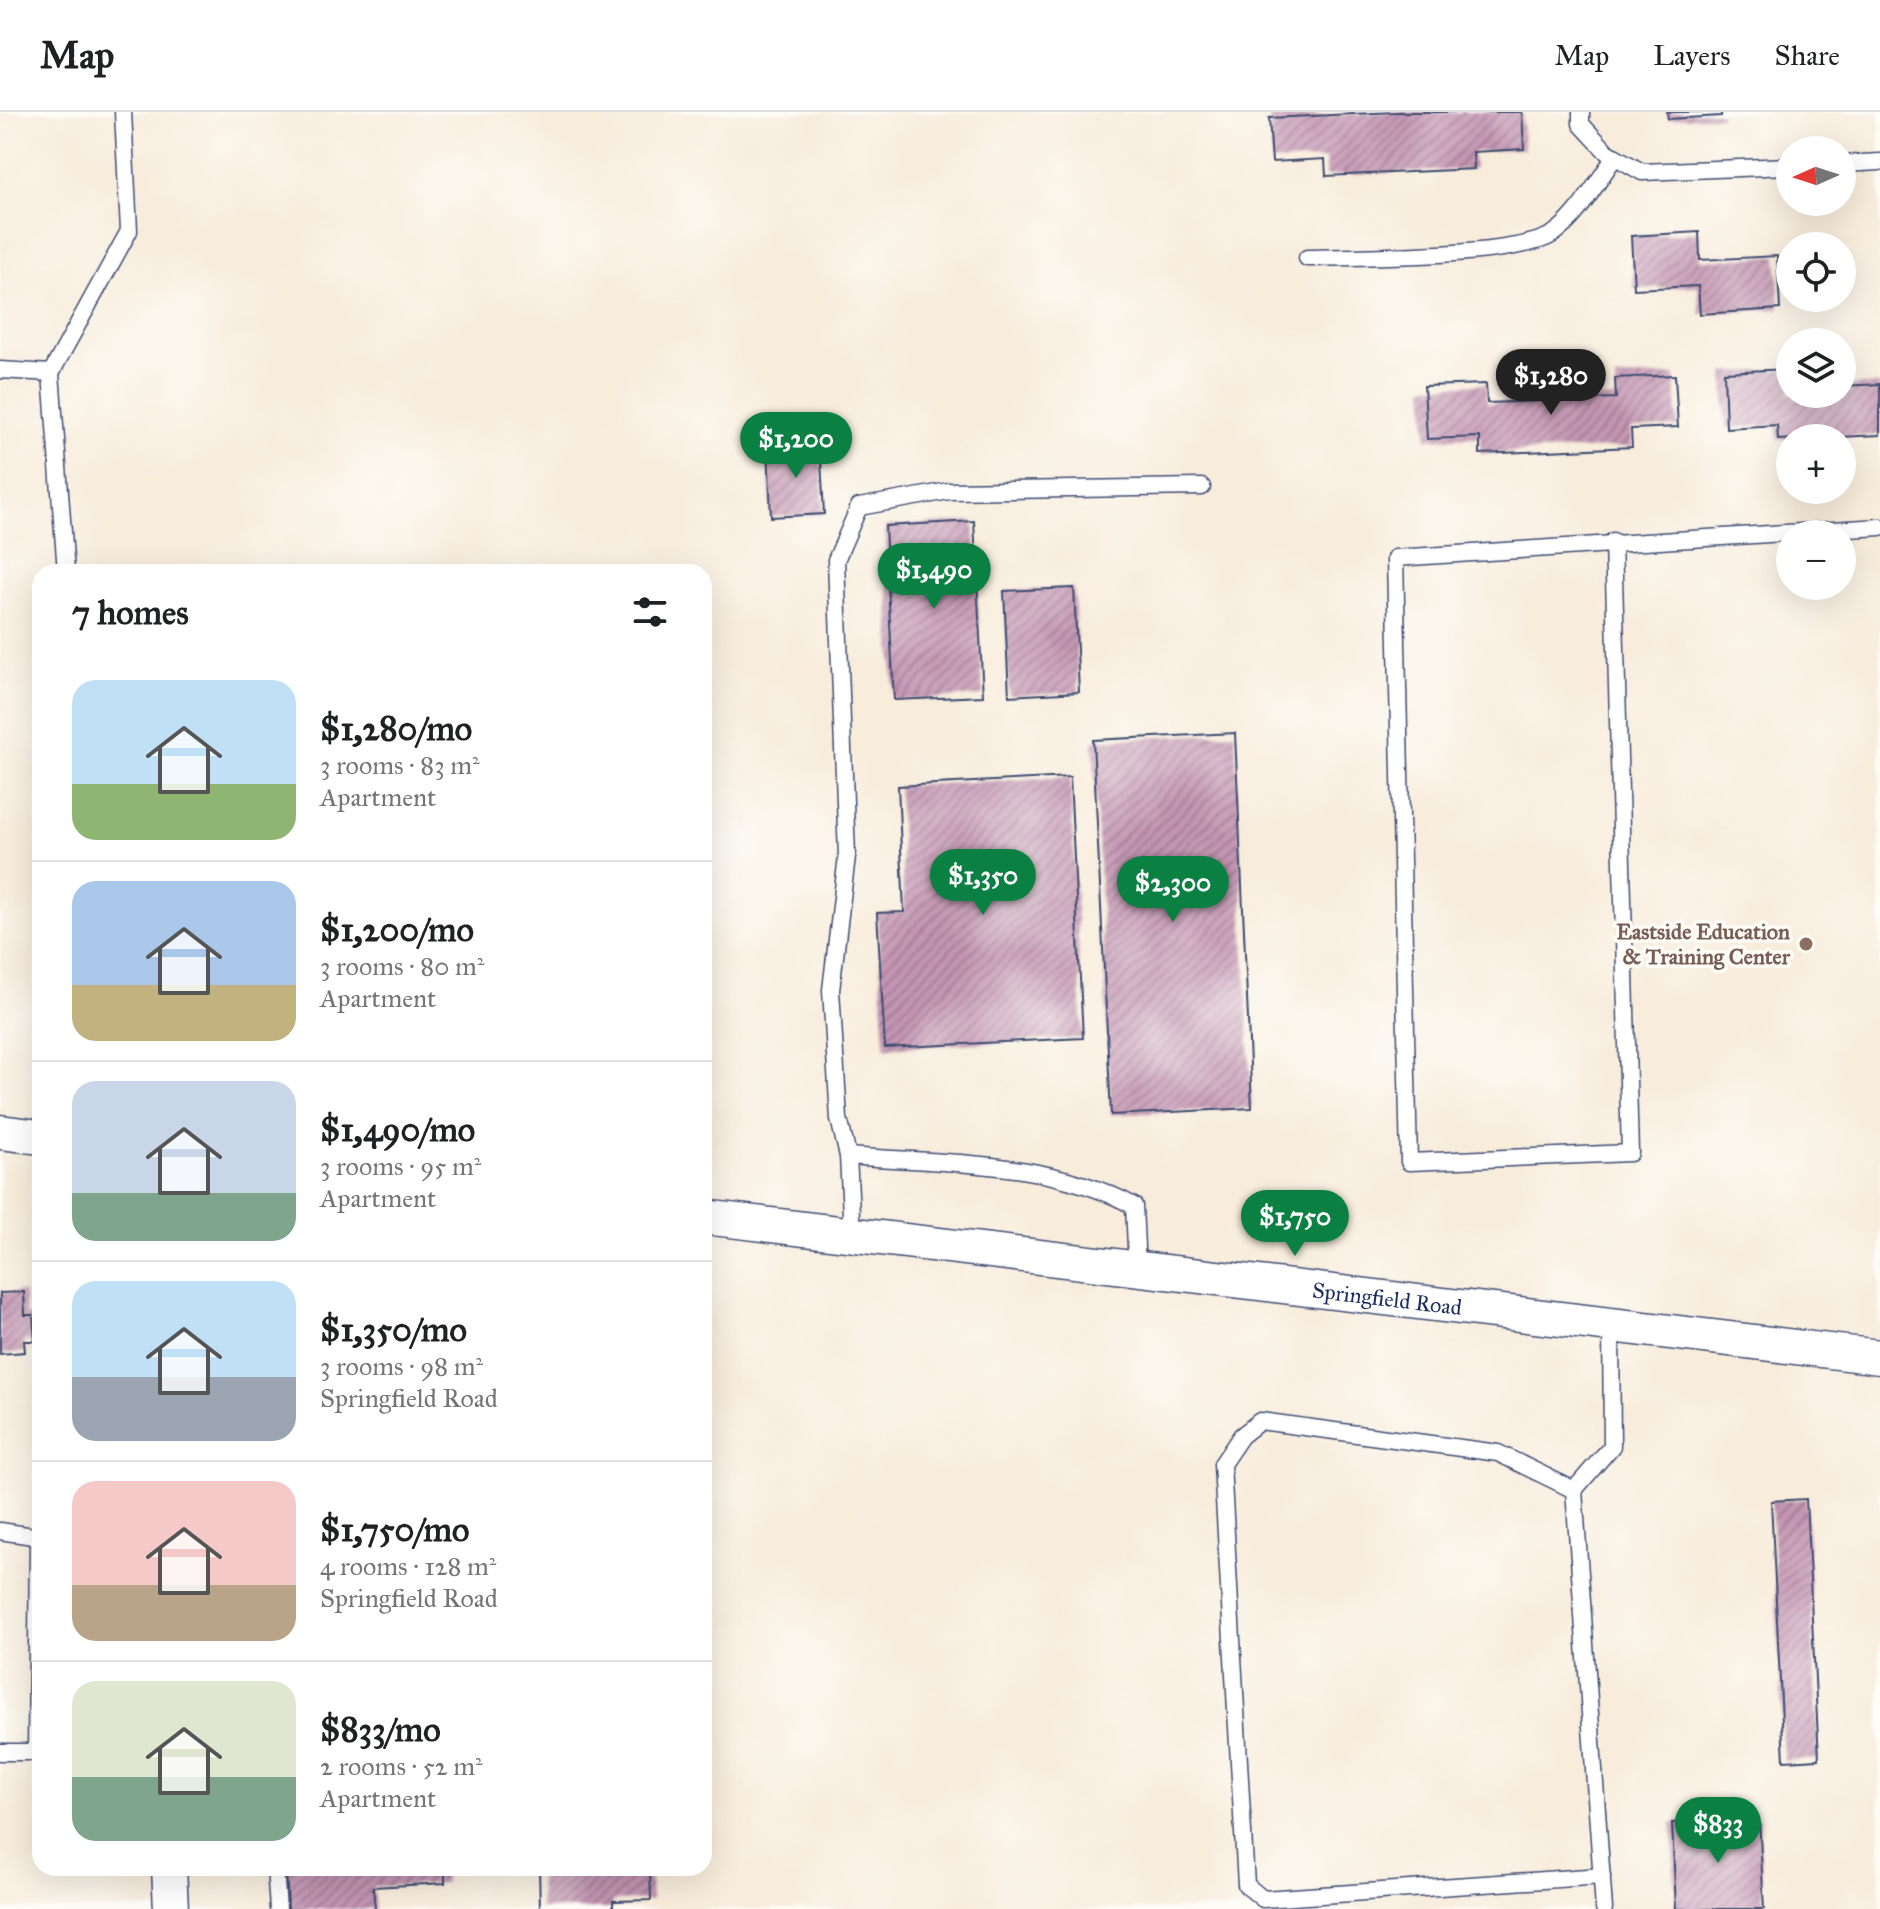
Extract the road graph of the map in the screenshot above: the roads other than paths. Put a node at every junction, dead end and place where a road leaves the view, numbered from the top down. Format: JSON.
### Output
{"nodes":[{"id":1,"x":123,"y":112,"type":"edge"},
{"id":2,"x":1581,"y":112,"type":"edge"},
{"id":3,"x":1615,"y":157,"type":"junction"},
{"id":4,"x":1880,"y":162,"type":"edge"},
{"id":5,"x":1856,"y":163,"type":"edge"},
{"id":6,"x":1776,"y":167,"type":"edge"},
{"id":7,"x":1307,"y":258,"type":"dead end"},
{"id":8,"x":0,"y":370,"type":"edge"},
{"id":9,"x":51,"y":373,"type":"junction"},
{"id":10,"x":1202,"y":487,"type":"dead end"},
{"id":11,"x":1880,"y":527,"type":"edge"},
{"id":12,"x":1613,"y":541,"type":"junction"},
{"id":13,"x":65,"y":564,"type":"edge"},
{"id":14,"x":0,"y":1132,"type":"edge"},
{"id":15,"x":32,"y":1136,"type":"edge"},
{"id":16,"x":848,"y":1156,"type":"junction"},
{"id":17,"x":712,"y":1218,"type":"edge"},
{"id":18,"x":852,"y":1234,"type":"junction"},
{"id":19,"x":1137,"y":1268,"type":"junction"},
{"id":20,"x":1611,"y":1325,"type":"junction"},
{"id":21,"x":1880,"y":1357,"type":"edge"},
{"id":22,"x":1574,"y":1490,"type":"junction"},
{"id":23,"x":0,"y":1531,"type":"edge"},
{"id":24,"x":32,"y":1535,"type":"edge"},
{"id":25,"x":0,"y":1752,"type":"edge"},
{"id":26,"x":32,"y":1752,"type":"edge"},
{"id":27,"x":169,"y":1876,"type":"edge"},
{"id":28,"x":276,"y":1876,"type":"edge"},
{"id":29,"x":1602,"y":1876,"type":"junction"},
{"id":30,"x":171,"y":1909,"type":"edge"},
{"id":31,"x":278,"y":1909,"type":"edge"},
{"id":32,"x":1604,"y":1909,"type":"edge"}],
"edges":[{"from":1,"to":9,"type":"lane"},
{"from":2,"to":3,"type":"lane"},
{"from":3,"to":6,"type":"lane"},
{"from":3,"to":7,"type":"lane"},
{"from":4,"to":5,"type":"lane"},
{"from":8,"to":9,"type":"lane"},
{"from":9,"to":13,"type":"lane"},
{"from":10,"to":16,"type":"lane"},
{"from":11,"to":12,"type":"lane"},
{"from":12,"to":12,"type":"lane"},
{"from":14,"to":15,"type":"street"},
{"from":16,"to":18,"type":"lane"},
{"from":16,"to":19,"type":"lane"},
{"from":17,"to":18,"type":"street","name":"Springfield Road"},
{"from":18,"to":19,"type":"street","name":"Springfield Road"},
{"from":19,"to":20,"type":"street","name":"Springfield Road"},
{"from":20,"to":21,"type":"street","name":"Springfield Road"},
{"from":20,"to":22,"type":"lane"},
{"from":22,"to":29,"type":"lane"},
{"from":22,"to":29,"type":"lane"},
{"from":23,"to":24,"type":"lane"},
{"from":25,"to":26,"type":"lane"},
{"from":27,"to":30,"type":"street"},
{"from":28,"to":31,"type":"lane"},
{"from":29,"to":32,"type":"lane"}]}
